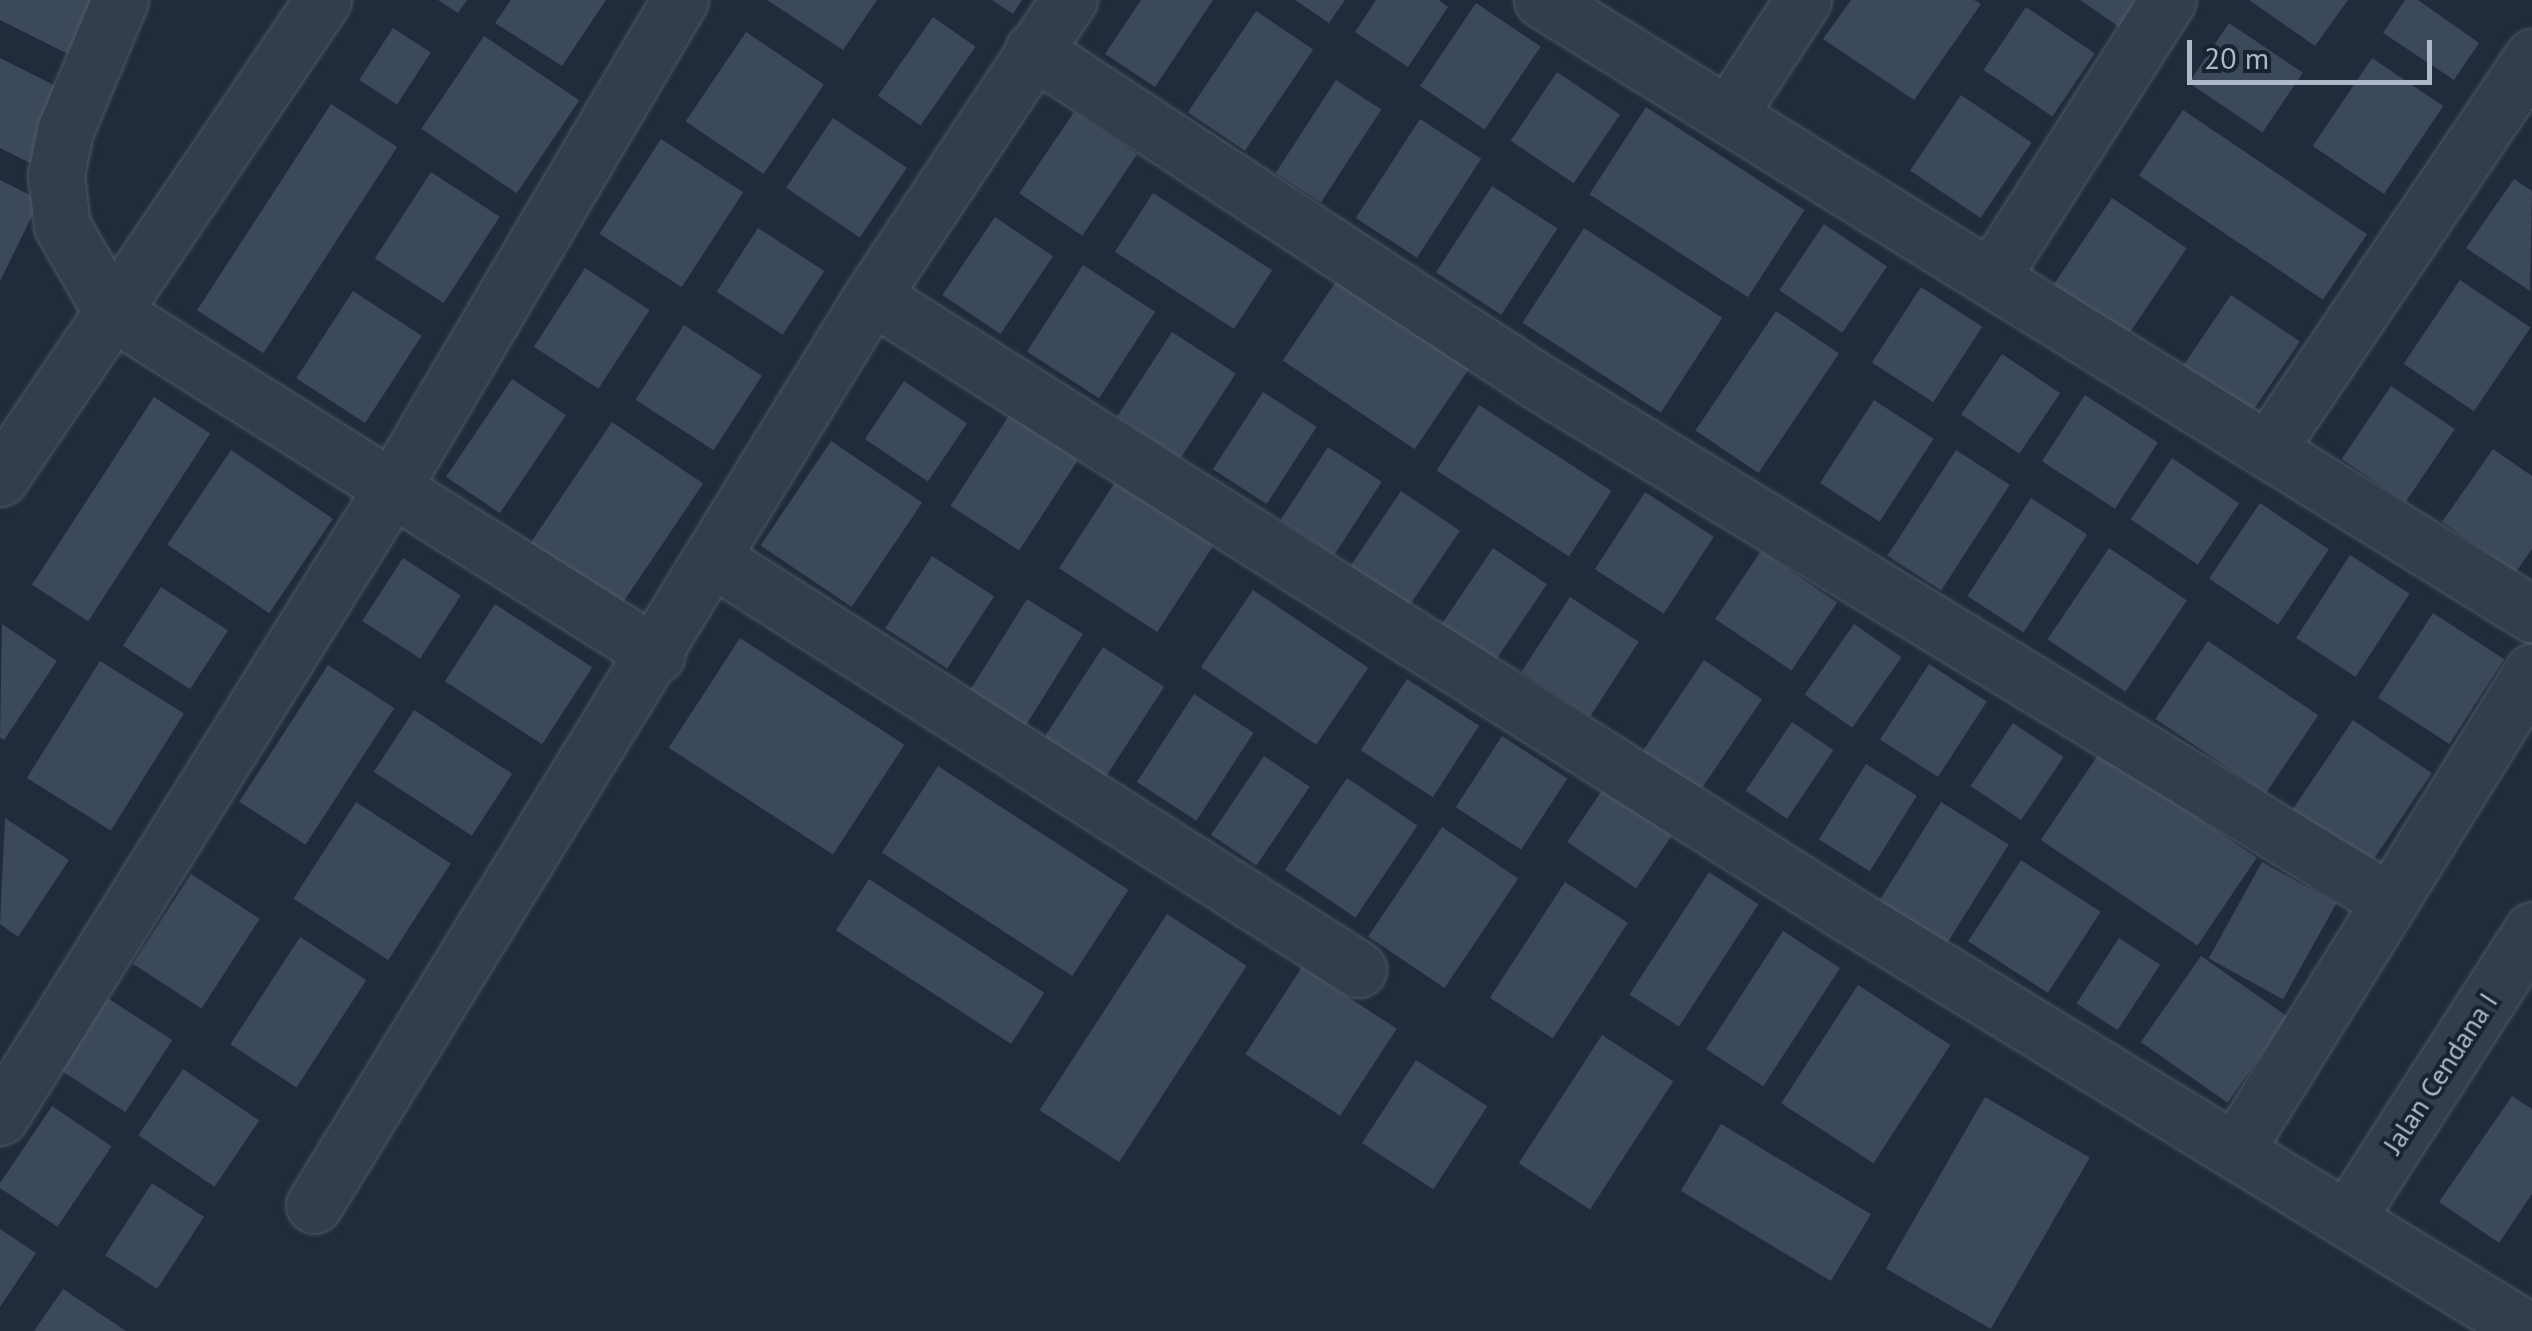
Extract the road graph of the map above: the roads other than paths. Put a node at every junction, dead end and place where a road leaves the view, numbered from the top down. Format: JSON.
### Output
{"nodes":[{"id":1,"x":120,"y":0,"type":"edge"},
{"id":2,"x":323,"y":0,"type":"edge"},
{"id":3,"x":680,"y":0,"type":"edge"},
{"id":4,"x":1070,"y":0,"type":"edge"},
{"id":5,"x":1542,"y":0,"type":"edge"},
{"id":6,"x":1803,"y":0,"type":"edge"},
{"id":7,"x":2168,"y":0,"type":"edge"},
{"id":8,"x":1033,"y":50,"type":"junction"},
{"id":9,"x":2532,"y":57,"type":"edge"},
{"id":10,"x":1730,"y":112,"type":"junction"},
{"id":11,"x":1992,"y":276,"type":"junction"},
{"id":12,"x":872,"y":296,"type":"junction"},
{"id":13,"x":111,"y":311,"type":"junction"},
{"id":14,"x":2268,"y":449,"type":"junction"},
{"id":15,"x":0,"y":478,"type":"edge"},
{"id":16,"x":391,"y":490,"type":"junction"},
{"id":17,"x":712,"y":558,"type":"junction"},
{"id":18,"x":2532,"y":614,"type":"edge"},
{"id":19,"x":658,"y":655,"type":"junction"},
{"id":20,"x":2532,"y":672,"type":"edge"},
{"id":21,"x":2389,"y":902,"type":"junction"},
{"id":22,"x":2532,"y":930,"type":"edge"},
{"id":23,"x":1358,"y":969,"type":"dead end"},
{"id":24,"x":0,"y":1117,"type":"edge"},
{"id":25,"x":2235,"y":1151,"type":"junction"},
{"id":26,"x":314,"y":1205,"type":"dead end"},
{"id":27,"x":2348,"y":1217,"type":"junction"},
{"id":28,"x":2528,"y":1331,"type":"edge"}],
"edges":[{"from":1,"to":13,"type":"street"},
{"from":2,"to":13,"type":"street"},
{"from":3,"to":16,"type":"street"},
{"from":4,"to":8,"type":"street"},
{"from":5,"to":10,"type":"street"},
{"from":6,"to":10,"type":"street"},
{"from":7,"to":11,"type":"street"},
{"from":8,"to":12,"type":"street"},
{"from":8,"to":21,"type":"street"},
{"from":9,"to":14,"type":"street"},
{"from":10,"to":11,"type":"street"},
{"from":11,"to":14,"type":"street"},
{"from":12,"to":17,"type":"street"},
{"from":12,"to":25,"type":"street"},
{"from":13,"to":15,"type":"street"},
{"from":13,"to":16,"type":"street"},
{"from":14,"to":18,"type":"street"},
{"from":16,"to":19,"type":"street"},
{"from":16,"to":24,"type":"street"},
{"from":17,"to":19,"type":"street"},
{"from":17,"to":23,"type":"street"},
{"from":19,"to":26,"type":"street"},
{"from":20,"to":21,"type":"street"},
{"from":21,"to":25,"type":"street"},
{"from":22,"to":27,"type":"street","name":"Jalan Cendana I"},
{"from":25,"to":27,"type":"street"},
{"from":27,"to":28,"type":"street"}]}
